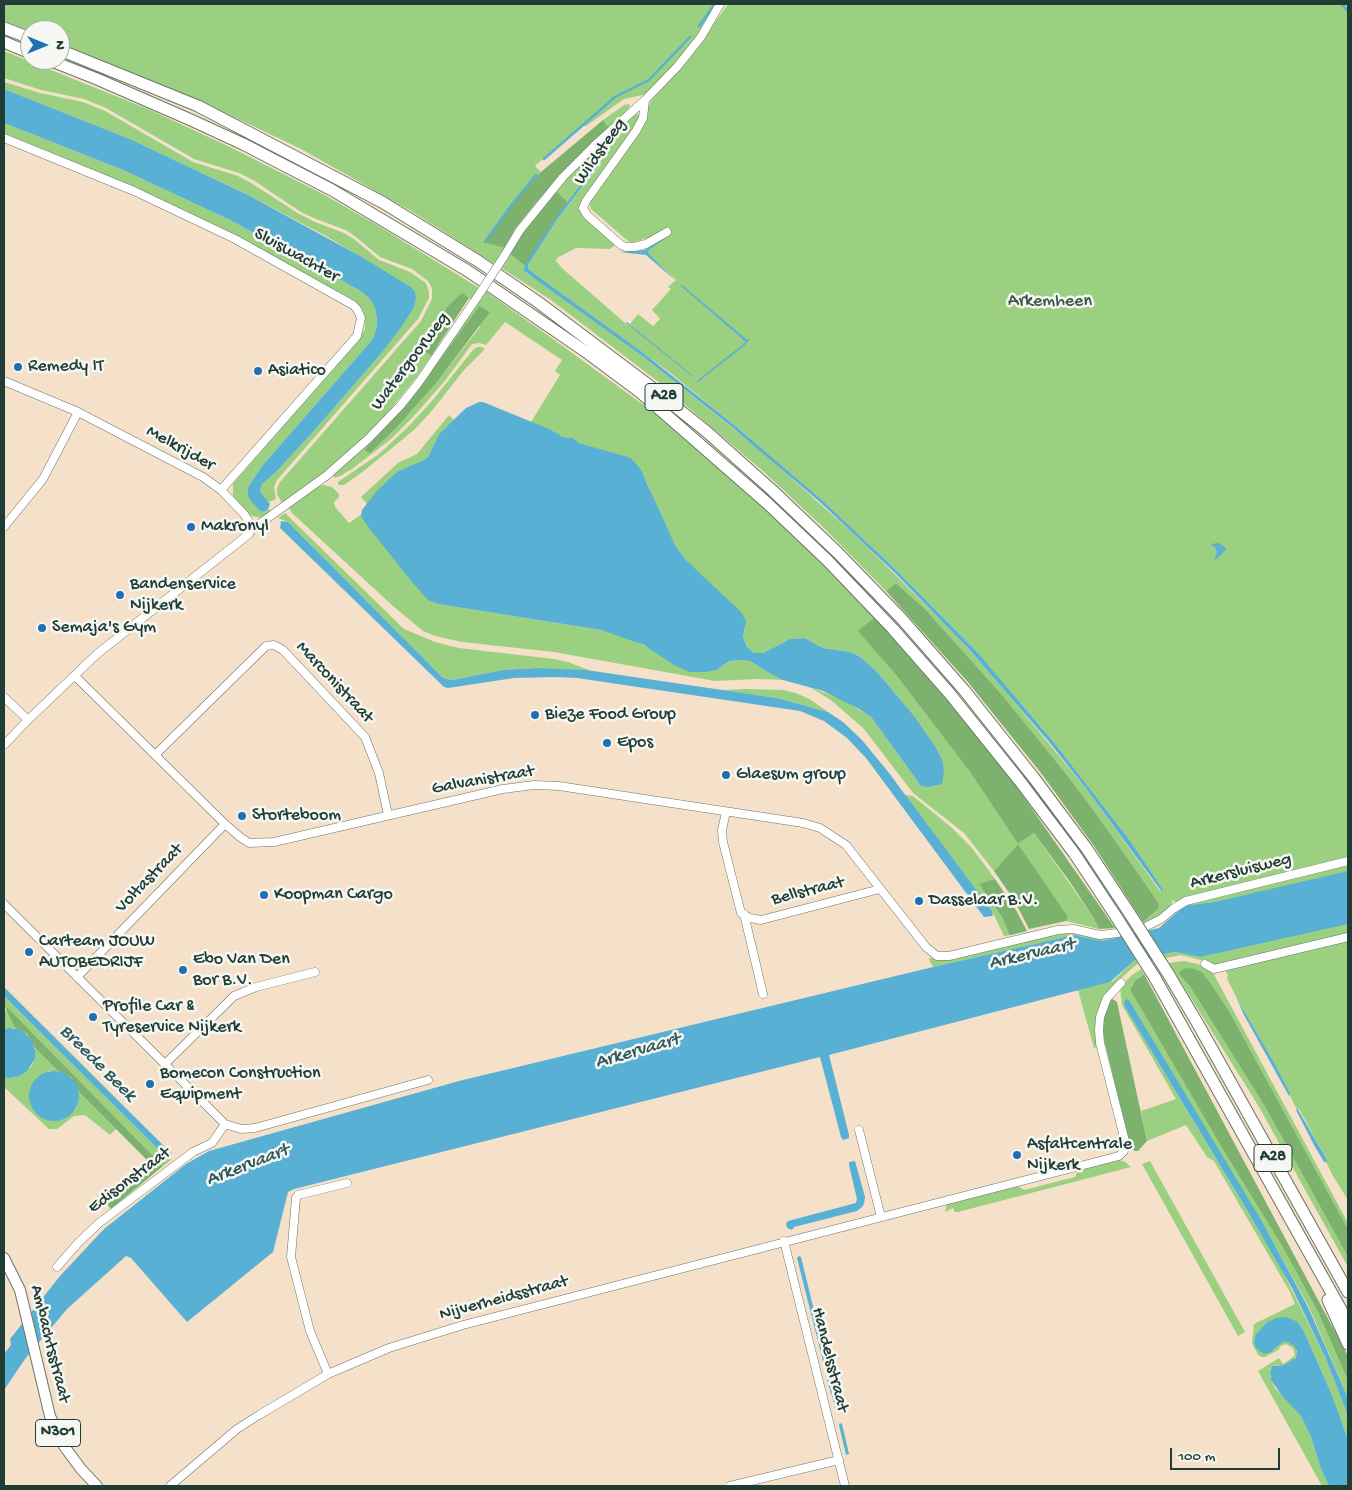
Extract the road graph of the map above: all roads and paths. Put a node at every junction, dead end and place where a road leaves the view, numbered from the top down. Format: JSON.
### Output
{"nodes":[{"id":1,"x":720,"y":4,"type":"edge"},
{"id":2,"x":4,"y":28,"type":"edge"},
{"id":3,"x":20,"y":34,"type":"edge"},
{"id":4,"x":4,"y":42,"type":"edge"},
{"id":5,"x":20,"y":48,"type":"edge"},
{"id":6,"x":70,"y":54,"type":"edge"},
{"id":7,"x":70,"y":68,"type":"edge"},
{"id":8,"x":646,"y":100,"type":"junction"},
{"id":9,"x":4,"y":138,"type":"edge"},
{"id":10,"x":667,"y":232,"type":"dead end"},
{"id":11,"x":4,"y":381,"type":"edge"},
{"id":12,"x":78,"y":412,"type":"junction"},
{"id":13,"x":221,"y":490,"type":"junction"},
{"id":14,"x":4,"y":527,"type":"edge"},
{"id":15,"x":251,"y":530,"type":"junction"},
{"id":16,"x":75,"y":676,"type":"junction"},
{"id":17,"x":4,"y":697,"type":"edge"},
{"id":18,"x":28,"y":720,"type":"junction"},
{"id":19,"x":4,"y":745,"type":"edge"},
{"id":20,"x":156,"y":754,"type":"junction"},
{"id":21,"x":726,"y":812,"type":"junction"},
{"id":22,"x":388,"y":815,"type":"junction"},
{"id":23,"x":225,"y":824,"type":"junction"},
{"id":24,"x":1348,"y":861,"type":"edge"},
{"id":25,"x":880,"y":889,"type":"junction"},
{"id":26,"x":4,"y":904,"type":"edge"},
{"id":27,"x":744,"y":914,"type":"junction"},
{"id":28,"x":1147,"y":926,"type":"dead end"},
{"id":29,"x":1118,"y":933,"type":"dead end"},
{"id":30,"x":1348,"y":937,"type":"edge"},
{"id":31,"x":1205,"y":964,"type":"dead end"},
{"id":32,"x":315,"y":972,"type":"dead end"},
{"id":33,"x":76,"y":977,"type":"junction"},
{"id":34,"x":1121,"y":983,"type":"dead end"},
{"id":35,"x":763,"y":994,"type":"dead end"},
{"id":36,"x":165,"y":1064,"type":"junction"},
{"id":37,"x":428,"y":1080,"type":"dead end"},
{"id":38,"x":225,"y":1124,"type":"junction"},
{"id":39,"x":859,"y":1130,"type":"dead end"},
{"id":40,"x":347,"y":1183,"type":"dead end"},
{"id":41,"x":881,"y":1217,"type":"junction"},
{"id":42,"x":1290,"y":1219,"type":"junction"},
{"id":43,"x":784,"y":1241,"type":"junction"},
{"id":44,"x":4,"y":1258,"type":"edge"},
{"id":45,"x":57,"y":1266,"type":"dead end"},
{"id":46,"x":1348,"y":1292,"type":"edge"},
{"id":47,"x":1348,"y":1322,"type":"edge"},
{"id":48,"x":1348,"y":1344,"type":"edge"},
{"id":49,"x":328,"y":1374,"type":"junction"},
{"id":50,"x":839,"y":1460,"type":"junction"},
{"id":51,"x":97,"y":1486,"type":"edge"},
{"id":52,"x":170,"y":1486,"type":"edge"},
{"id":53,"x":730,"y":1486,"type":"edge"},
{"id":54,"x":845,"y":1486,"type":"edge"}],
"edges":[{"from":1,"to":8,"type":"street","name":"Watergoorweg"},
{"from":2,"to":3,"type":"highway"},
{"from":4,"to":5,"type":"highway"},
{"from":6,"to":46,"type":"highway","number":"A28","bridge":true},
{"from":7,"to":42,"type":"highway","number":"A28","bridge":true},
{"from":8,"to":10,"type":"street","name":"Wildsteeg"},
{"from":8,"to":15,"type":"street","name":"Watergoorweg","bridge":true},
{"from":9,"to":13,"type":"street","name":"Sluiswachter"},
{"from":11,"to":12,"type":"street","name":"Melkrijder"},
{"from":12,"to":13,"type":"street","name":"Melkrijder"},
{"from":12,"to":14,"type":"street"},
{"from":13,"to":15,"type":"street","name":"Melkrijder"},
{"from":15,"to":16,"type":"street","name":"Watergoorweg"},
{"from":16,"to":18,"type":"street","name":"Watergoorweg"},
{"from":16,"to":20,"type":"street","name":"Galvanistraat"},
{"from":17,"to":18,"type":"street"},
{"from":18,"to":19,"type":"street","name":"Watergoorweg"},
{"from":20,"to":22,"type":"street","name":"Marconistraat"},
{"from":20,"to":23,"type":"street","name":"Galvanistraat"},
{"from":21,"to":22,"type":"street","name":"Galvanistraat"},
{"from":21,"to":25,"type":"street","name":"Galvanistraat"},
{"from":21,"to":27,"type":"street"},
{"from":22,"to":23,"type":"street","name":"Galvanistraat"},
{"from":23,"to":33,"type":"street","name":"Voltastraat"},
{"from":24,"to":28,"type":"street","name":"Arkersluisweg"},
{"from":25,"to":27,"type":"street","name":"Bellstraat"},
{"from":25,"to":29,"type":"street","name":"Galvanistraat"},
{"from":26,"to":33,"type":"street"},
{"from":27,"to":35,"type":"street"},
{"from":30,"to":31,"type":"street"},
{"from":32,"to":36,"type":"street"},
{"from":33,"to":36,"type":"street"},
{"from":34,"to":41,"type":"street","name":"Nijverheidsstraat"},
{"from":36,"to":38,"type":"street"},
{"from":37,"to":38,"type":"street"},
{"from":38,"to":45,"type":"street","name":"Edisonstraat"},
{"from":39,"to":41,"type":"street"},
{"from":40,"to":49,"type":"street"},
{"from":41,"to":43,"type":"street","name":"Nijverheidsstraat"},
{"from":42,"to":47,"type":"highway","number":"A28"},
{"from":42,"to":48,"type":"highway","number":"A28"},
{"from":43,"to":49,"type":"street","name":"Nijverheidsstraat"},
{"from":43,"to":50,"type":"street","name":"Handelsstraat"},
{"from":44,"to":51,"type":"main road","name":"Ambachtsstraat","number":"N301"},
{"from":49,"to":52,"type":"street","name":"Nijverheidsstraat"},
{"from":50,"to":53,"type":"street"},
{"from":50,"to":54,"type":"street","name":"Handelsstraat"}]}
